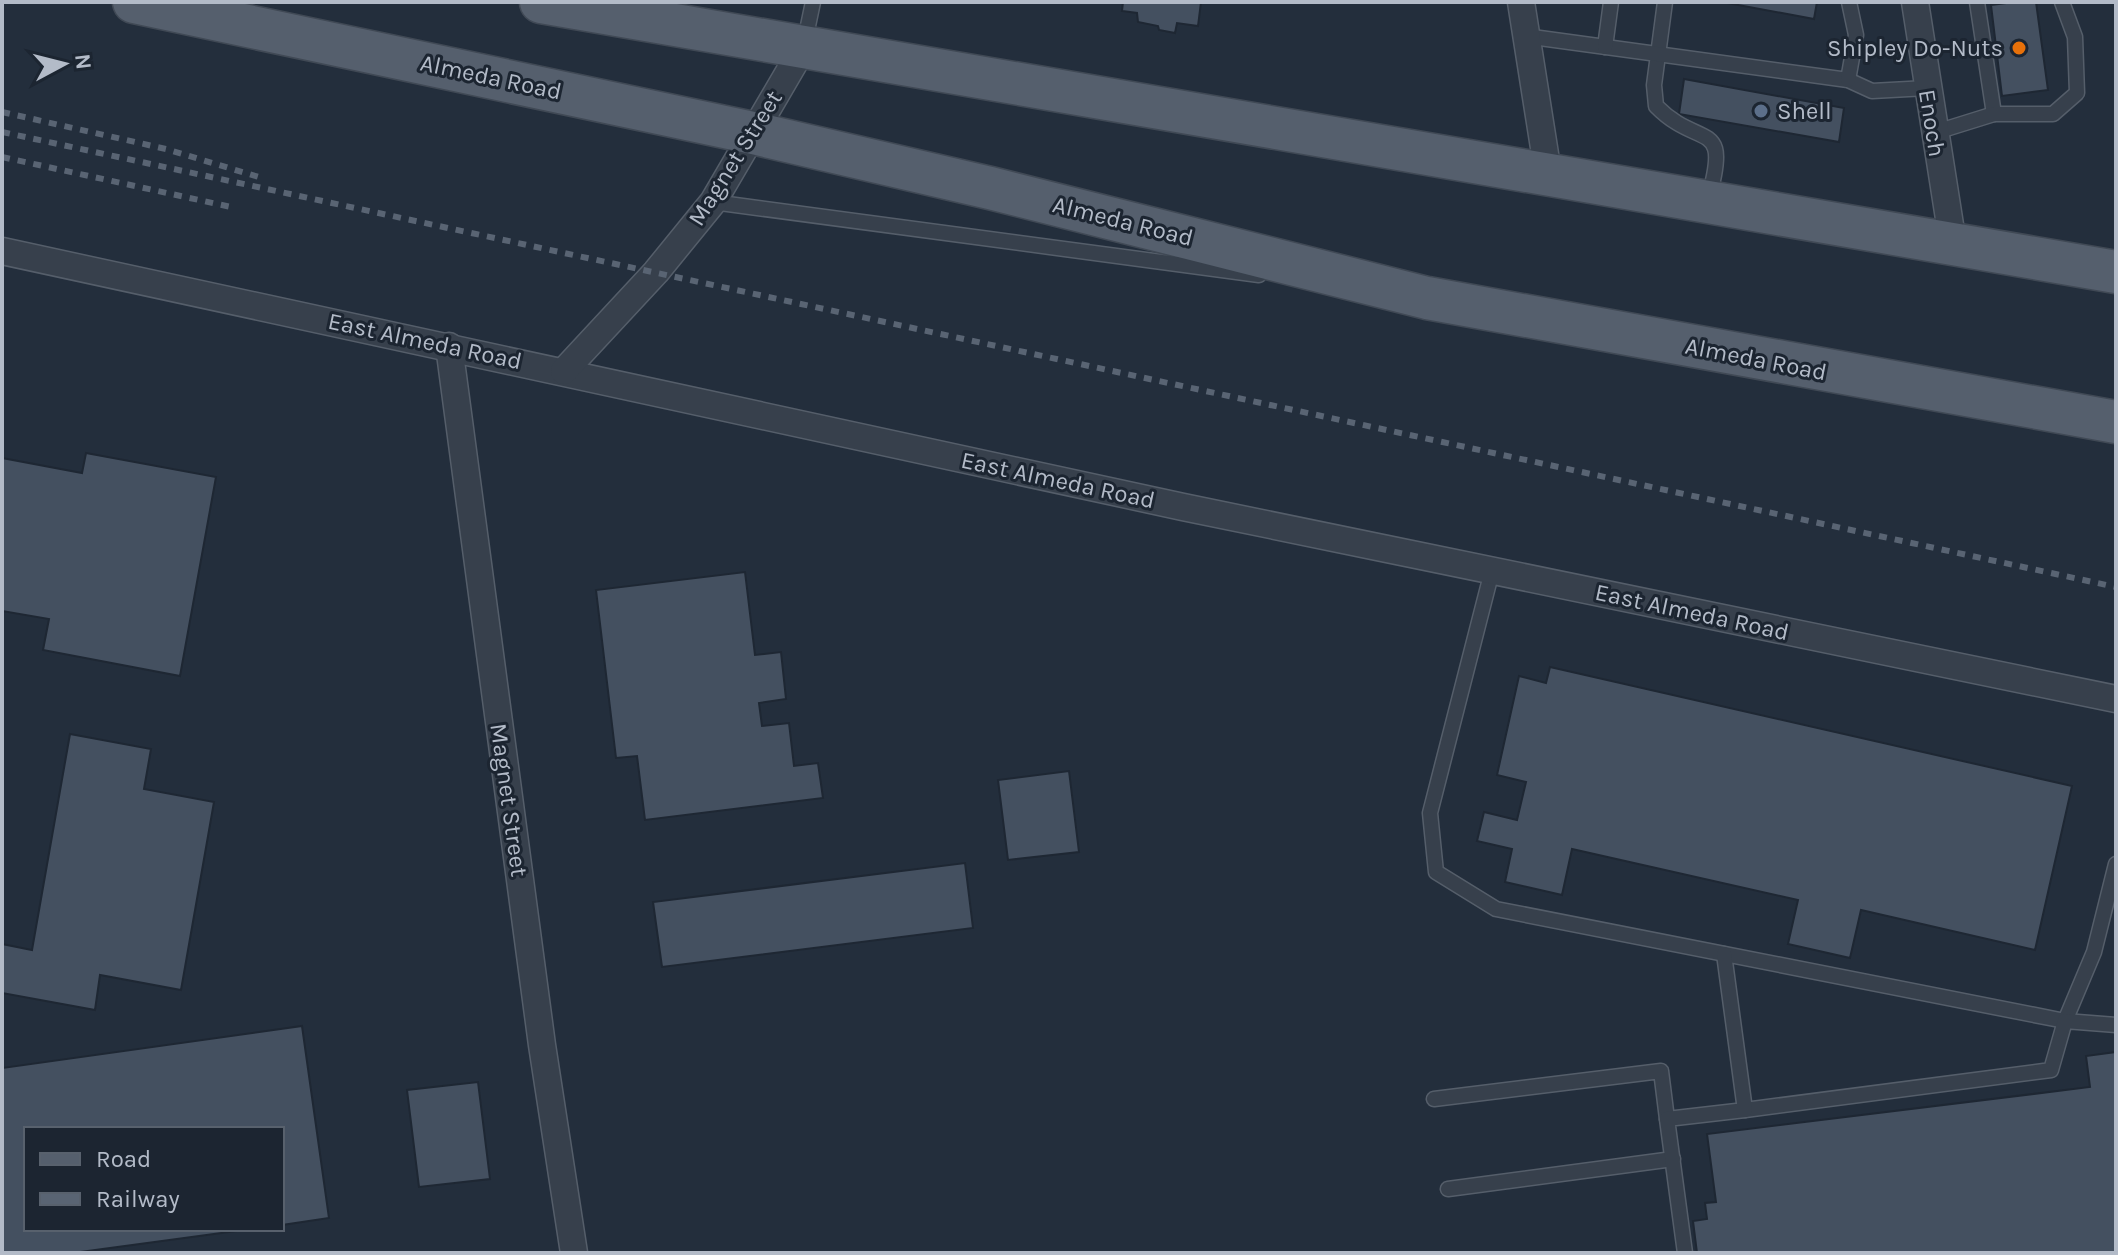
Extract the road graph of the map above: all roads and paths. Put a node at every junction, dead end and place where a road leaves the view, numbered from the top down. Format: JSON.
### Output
{"nodes":[{"id":1,"x":134,"y":2,"type":"edge"},
{"id":2,"x":541,"y":2,"type":"edge"},
{"id":3,"x":813,"y":2,"type":"edge"},
{"id":4,"x":1521,"y":2,"type":"edge"},
{"id":5,"x":1611,"y":2,"type":"edge"},
{"id":6,"x":1665,"y":2,"type":"edge"},
{"id":7,"x":1849,"y":2,"type":"edge"},
{"id":8,"x":1915,"y":2,"type":"edge"},
{"id":9,"x":1977,"y":2,"type":"edge"},
{"id":10,"x":2062,"y":2,"type":"edge"},
{"id":11,"x":1525,"y":36,"type":"junction"},
{"id":12,"x":1605,"y":47,"type":"junction"},
{"id":13,"x":803,"y":48,"type":"junction"},
{"id":14,"x":1658,"y":54,"type":"junction"},
{"id":15,"x":1848,"y":80,"type":"junction"},
{"id":16,"x":1927,"y":88,"type":"junction"},
{"id":17,"x":1994,"y":114,"type":"junction"},
{"id":18,"x":753,"y":133,"type":"junction"},
{"id":19,"x":1933,"y":133,"type":"junction"},
{"id":20,"x":1548,"y":173,"type":"junction"},
{"id":21,"x":1708,"y":201,"type":"junction"},
{"id":22,"x":713,"y":202,"type":"junction"},
{"id":23,"x":1953,"y":244,"type":"junction"},
{"id":24,"x":2,"y":251,"type":"edge"},
{"id":25,"x":2116,"y":272,"type":"edge"},
{"id":26,"x":1269,"y":277,"type":"dead end"},
{"id":27,"x":1285,"y":279,"type":"dead end"},
{"id":28,"x":1427,"y":298,"type":"junction"},
{"id":29,"x":449,"y":346,"type":"junction"},
{"id":30,"x":564,"y":371,"type":"junction"},
{"id":31,"x":2116,"y":422,"type":"edge"},
{"id":32,"x":1492,"y":571,"type":"junction"},
{"id":33,"x":2116,"y":699,"type":"edge"},
{"id":34,"x":2116,"y":864,"type":"edge"},
{"id":35,"x":1724,"y":954,"type":"junction"},
{"id":36,"x":2065,"y":1021,"type":"junction"},
{"id":37,"x":2116,"y":1025,"type":"edge"},
{"id":38,"x":1434,"y":1099,"type":"dead end"},
{"id":39,"x":1745,"y":1110,"type":"junction"},
{"id":40,"x":1667,"y":1119,"type":"junction"},
{"id":41,"x":1673,"y":1159,"type":"junction"},
{"id":42,"x":1448,"y":1189,"type":"dead end"},
{"id":43,"x":574,"y":1253,"type":"edge"},
{"id":44,"x":1685,"y":1253,"type":"edge"}],
"edges":[{"from":1,"to":18,"type":"main road","name":"Almeda Road"},
{"from":2,"to":13,"type":"main road"},
{"from":3,"to":13,"type":"lane"},
{"from":4,"to":11,"type":"street"},
{"from":5,"to":12,"type":"lane"},
{"from":6,"to":14,"type":"lane"},
{"from":7,"to":15,"type":"lane"},
{"from":8,"to":16,"type":"street","name":"Enoch"},
{"from":9,"to":17,"type":"lane"},
{"from":10,"to":17,"type":"lane"},
{"from":11,"to":12,"type":"lane"},
{"from":11,"to":20,"type":"street"},
{"from":12,"to":14,"type":"lane"},
{"from":13,"to":18,"type":"street","name":"Magnet Street"},
{"from":13,"to":20,"type":"main road"},
{"from":14,"to":15,"type":"lane"},
{"from":14,"to":21,"type":"lane"},
{"from":15,"to":16,"type":"lane"},
{"from":16,"to":19,"type":"street","name":"Enoch"},
{"from":17,"to":19,"type":"lane"},
{"from":18,"to":22,"type":"street","name":"Magnet Street"},
{"from":18,"to":28,"type":"main road","name":"Almeda Road"},
{"from":19,"to":23,"type":"street","name":"Enoch"},
{"from":20,"to":21,"type":"main road"},
{"from":21,"to":23,"type":"main road"},
{"from":22,"to":26,"type":"lane"},
{"from":22,"to":30,"type":"street","name":"Magnet Street"},
{"from":23,"to":25,"type":"main road"},
{"from":24,"to":29,"type":"street","name":"East Almeda Road"},
{"from":27,"to":28,"type":"lane"},
{"from":28,"to":31,"type":"main road","name":"Almeda Road"},
{"from":29,"to":30,"type":"street","name":"East Almeda Road"},
{"from":29,"to":43,"type":"street","name":"Magnet Street"},
{"from":30,"to":32,"type":"street","name":"East Almeda Road"},
{"from":32,"to":33,"type":"street","name":"East Almeda Road"},
{"from":32,"to":35,"type":"lane"},
{"from":34,"to":36,"type":"lane"},
{"from":35,"to":36,"type":"lane"},
{"from":35,"to":39,"type":"lane"},
{"from":36,"to":37,"type":"lane"},
{"from":36,"to":39,"type":"lane"},
{"from":38,"to":40,"type":"lane"},
{"from":39,"to":40,"type":"lane"},
{"from":40,"to":41,"type":"lane"},
{"from":41,"to":42,"type":"lane"},
{"from":41,"to":44,"type":"lane"}]}
